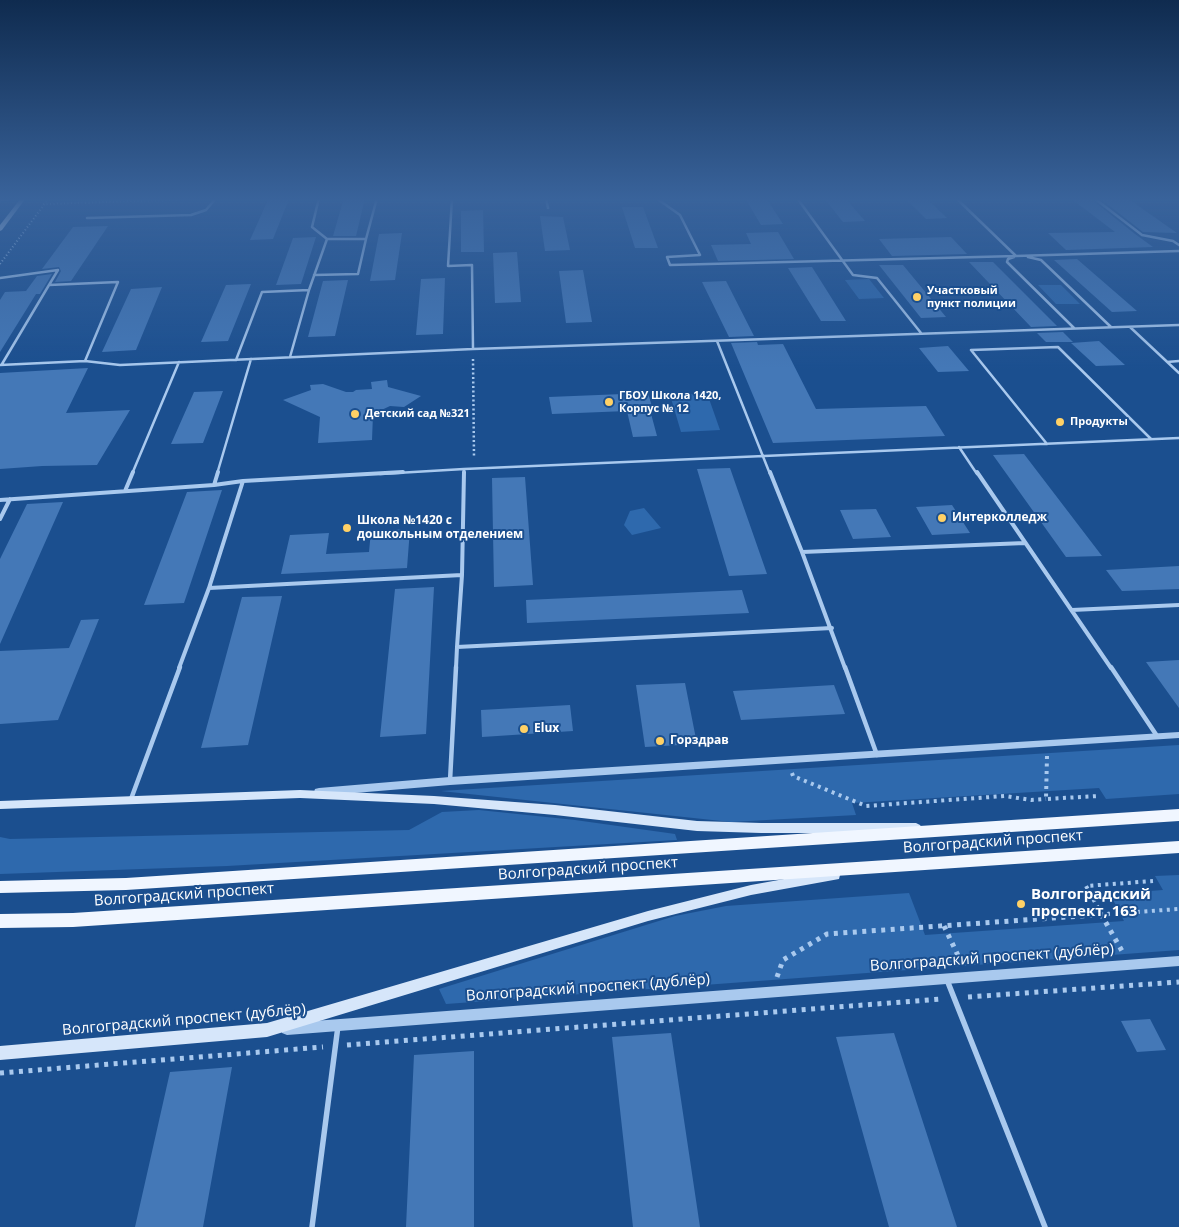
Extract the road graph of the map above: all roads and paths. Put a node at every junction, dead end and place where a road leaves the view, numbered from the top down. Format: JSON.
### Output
{"nodes":[{"id":1,"x":321,"y":255,"type":"edge"},
{"id":2,"x":362,"y":255,"type":"edge"},
{"id":3,"x":449,"y":255,"type":"edge"},
{"id":4,"x":696,"y":255,"type":"edge"},
{"id":5,"x":838,"y":255,"type":"edge"},
{"id":6,"x":1040,"y":255,"type":"edge"},
{"id":7,"x":1016,"y":256,"type":"junction"},
{"id":8,"x":842,"y":261,"type":"junction"},
{"id":9,"x":314,"y":276,"type":"junction"},
{"id":10,"x":0,"y":278,"type":"edge"},
{"id":11,"x":49,"y":285,"type":"junction"},
{"id":12,"x":309,"y":290,"type":"junction"},
{"id":13,"x":1179,"y":325,"type":"edge"},
{"id":14,"x":1111,"y":327,"type":"junction"},
{"id":15,"x":1130,"y":327,"type":"junction"},
{"id":16,"x":1074,"y":329,"type":"junction"},
{"id":17,"x":922,"y":333,"type":"junction"},
{"id":18,"x":718,"y":341,"type":"junction"},
{"id":19,"x":473,"y":349,"type":"junction"},
{"id":20,"x":290,"y":358,"type":"junction"},
{"id":21,"x":251,"y":359,"type":"junction"},
{"id":22,"x":85,"y":360,"type":"junction"},
{"id":23,"x":236,"y":360,"type":"junction"},
{"id":24,"x":179,"y":362,"type":"junction"},
{"id":25,"x":1167,"y":362,"type":"junction"},
{"id":26,"x":1179,"y":362,"type":"edge"},
{"id":27,"x":1,"y":364,"type":"edge"},
{"id":28,"x":1179,"y":373,"type":"edge"},
{"id":29,"x":1179,"y":438,"type":"edge"},
{"id":30,"x":1151,"y":439,"type":"junction"},
{"id":31,"x":1047,"y":444,"type":"junction"},
{"id":32,"x":959,"y":447,"type":"junction"},
{"id":33,"x":764,"y":456,"type":"junction"},
{"id":34,"x":464,"y":468,"type":"junction"},
{"id":35,"x":474,"y":468,"type":"junction"},
{"id":36,"x":243,"y":481,"type":"junction"},
{"id":37,"x":214,"y":485,"type":"junction"},
{"id":38,"x":125,"y":491,"type":"junction"},
{"id":39,"x":10,"y":499,"type":"junction"},
{"id":40,"x":0,"y":500,"type":"edge"},
{"id":41,"x":0,"y":519,"type":"edge"},
{"id":42,"x":1026,"y":543,"type":"junction"},
{"id":43,"x":802,"y":552,"type":"junction"},
{"id":44,"x":462,"y":575,"type":"junction"},
{"id":45,"x":209,"y":588,"type":"junction"},
{"id":46,"x":1179,"y":604,"type":"edge"},
{"id":47,"x":1072,"y":610,"type":"junction"},
{"id":48,"x":832,"y":628,"type":"junction"},
{"id":49,"x":456,"y":647,"type":"junction"},
{"id":50,"x":1179,"y":735,"type":"edge"},
{"id":51,"x":1157,"y":736,"type":"junction"},
{"id":52,"x":877,"y":755,"type":"junction"},
{"id":53,"x":1047,"y":755,"type":"dead end"},
{"id":54,"x":791,"y":769,"type":"dead end"},
{"id":55,"x":450,"y":781,"type":"junction"},
{"id":56,"x":300,"y":794,"type":"junction"},
{"id":57,"x":1099,"y":796,"type":"dead end"},
{"id":58,"x":1046,"y":800,"type":"junction"},
{"id":59,"x":130,"y":801,"type":"junction"},
{"id":60,"x":0,"y":805,"type":"edge"},
{"id":61,"x":1179,"y":815,"type":"edge"},
{"id":62,"x":960,"y":830,"type":"junction"},
{"id":63,"x":1179,"y":847,"type":"edge"},
{"id":64,"x":889,"y":866,"type":"junction"},
{"id":65,"x":1153,"y":881,"type":"dead end"},
{"id":66,"x":0,"y":887,"type":"edge"},
{"id":67,"x":1179,"y":909,"type":"edge"},
{"id":68,"x":1101,"y":914,"type":"junction"},
{"id":69,"x":0,"y":921,"type":"edge"},
{"id":70,"x":1179,"y":961,"type":"edge"},
{"id":71,"x":1130,"y":965,"type":"junction"},
{"id":72,"x":948,"y":980,"type":"junction"},
{"id":73,"x":1179,"y":982,"type":"edge"},
{"id":74,"x":1142,"y":984,"type":"junction"},
{"id":75,"x":771,"y":992,"type":"junction"},
{"id":76,"x":954,"y":998,"type":"junction"},
{"id":77,"x":776,"y":1012,"type":"junction"},
{"id":78,"x":338,"y":1024,"type":"junction"},
{"id":79,"x":267,"y":1030,"type":"junction"},
{"id":80,"x":335,"y":1046,"type":"junction"},
{"id":81,"x":0,"y":1053,"type":"edge"},
{"id":82,"x":0,"y":1073,"type":"edge"},
{"id":83,"x":312,"y":1227,"type":"edge"},
{"id":84,"x":1045,"y":1227,"type":"edge"}],
"edges":[{"from":1,"to":9,"type":"lane"},
{"from":2,"to":9,"type":"lane"},
{"from":3,"to":19,"type":"lane"},
{"from":4,"to":8,"type":"lane"},
{"from":5,"to":8,"type":"lane"},
{"from":6,"to":7,"type":"lane"},
{"from":7,"to":8,"type":"lane"},
{"from":7,"to":14,"type":"lane"},
{"from":7,"to":16,"type":"lane"},
{"from":8,"to":17,"type":"lane"},
{"from":9,"to":12,"type":"lane"},
{"from":10,"to":11,"type":"lane"},
{"from":11,"to":22,"type":"lane"},
{"from":11,"to":27,"type":"lane"},
{"from":12,"to":20,"type":"lane"},
{"from":12,"to":23,"type":"lane"},
{"from":13,"to":15,"type":"lane"},
{"from":14,"to":15,"type":"lane"},
{"from":14,"to":16,"type":"lane"},
{"from":15,"to":25,"type":"lane"},
{"from":16,"to":17,"type":"lane"},
{"from":17,"to":18,"type":"lane"},
{"from":18,"to":19,"type":"lane"},
{"from":18,"to":33,"type":"lane"},
{"from":19,"to":20,"type":"lane"},
{"from":19,"to":35,"type":"path"},
{"from":20,"to":21,"type":"lane"},
{"from":21,"to":23,"type":"lane"},
{"from":21,"to":37,"type":"lane"},
{"from":22,"to":24,"type":"lane"},
{"from":22,"to":27,"type":"lane"},
{"from":23,"to":24,"type":"lane"},
{"from":24,"to":38,"type":"lane"},
{"from":25,"to":26,"type":"lane"},
{"from":25,"to":28,"type":"lane"},
{"from":29,"to":30,"type":"lane"},
{"from":30,"to":31,"type":"lane"},
{"from":30,"to":31,"type":"lane"},
{"from":31,"to":32,"type":"lane"},
{"from":32,"to":33,"type":"lane"},
{"from":32,"to":42,"type":"lane"},
{"from":33,"to":35,"type":"lane"},
{"from":33,"to":43,"type":"lane"},
{"from":34,"to":35,"type":"lane"},
{"from":34,"to":36,"type":"lane"},
{"from":34,"to":44,"type":"lane"},
{"from":36,"to":37,"type":"lane"},
{"from":36,"to":45,"type":"lane"},
{"from":37,"to":38,"type":"lane"},
{"from":38,"to":39,"type":"lane"},
{"from":39,"to":40,"type":"lane"},
{"from":39,"to":41,"type":"lane"},
{"from":42,"to":43,"type":"lane"},
{"from":42,"to":47,"type":"lane"},
{"from":43,"to":48,"type":"lane"},
{"from":44,"to":45,"type":"lane"},
{"from":44,"to":49,"type":"lane"},
{"from":45,"to":59,"type":"lane"},
{"from":46,"to":47,"type":"lane"},
{"from":47,"to":51,"type":"lane"},
{"from":48,"to":49,"type":"lane"},
{"from":48,"to":52,"type":"lane"},
{"from":49,"to":55,"type":"lane"},
{"from":50,"to":51,"type":"street"},
{"from":51,"to":52,"type":"street"},
{"from":52,"to":55,"type":"street"},
{"from":53,"to":58,"type":"path"},
{"from":54,"to":58,"type":"path"},
{"from":55,"to":56,"type":"street"},
{"from":56,"to":59,"type":"main road"},
{"from":56,"to":62,"type":"main road"},
{"from":57,"to":58,"type":"path"},
{"from":59,"to":60,"type":"main road"},
{"from":61,"to":62,"type":"main road","name":"Волгоградский проспект"},
{"from":62,"to":66,"type":"main road","name":"Волгоградский проспект"},
{"from":63,"to":64,"type":"main road","name":"Волгоградский проспект"},
{"from":64,"to":69,"type":"main road","name":"Волгоградский проспект"},
{"from":64,"to":79,"type":"main road"},
{"from":65,"to":68,"type":"path"},
{"from":67,"to":68,"type":"path"},
{"from":68,"to":71,"type":"path"},
{"from":68,"to":75,"type":"path"},
{"from":70,"to":71,"type":"street","name":"Волгоградский проспект (дублёр)"},
{"from":71,"to":72,"type":"street","name":"Волгоградский проспект (дублёр)"},
{"from":71,"to":74,"type":"path"},
{"from":72,"to":75,"type":"street","name":"Волгоградский проспект (дублёр)"},
{"from":72,"to":76,"type":"lane"},
{"from":73,"to":74,"type":"path"},
{"from":74,"to":76,"type":"path"},
{"from":75,"to":77,"type":"path"},
{"from":75,"to":78,"type":"street","name":"Волгоградский проспект (дублёр)"},
{"from":76,"to":77,"type":"path"},
{"from":76,"to":84,"type":"lane"},
{"from":77,"to":80,"type":"path"},
{"from":78,"to":79,"type":"street","name":"Волгоградский проспект (дублёр)"},
{"from":78,"to":80,"type":"lane"},
{"from":79,"to":81,"type":"main road","name":"Волгоградский проспект (дублёр)"},
{"from":80,"to":82,"type":"path"},
{"from":80,"to":83,"type":"lane"}]}
